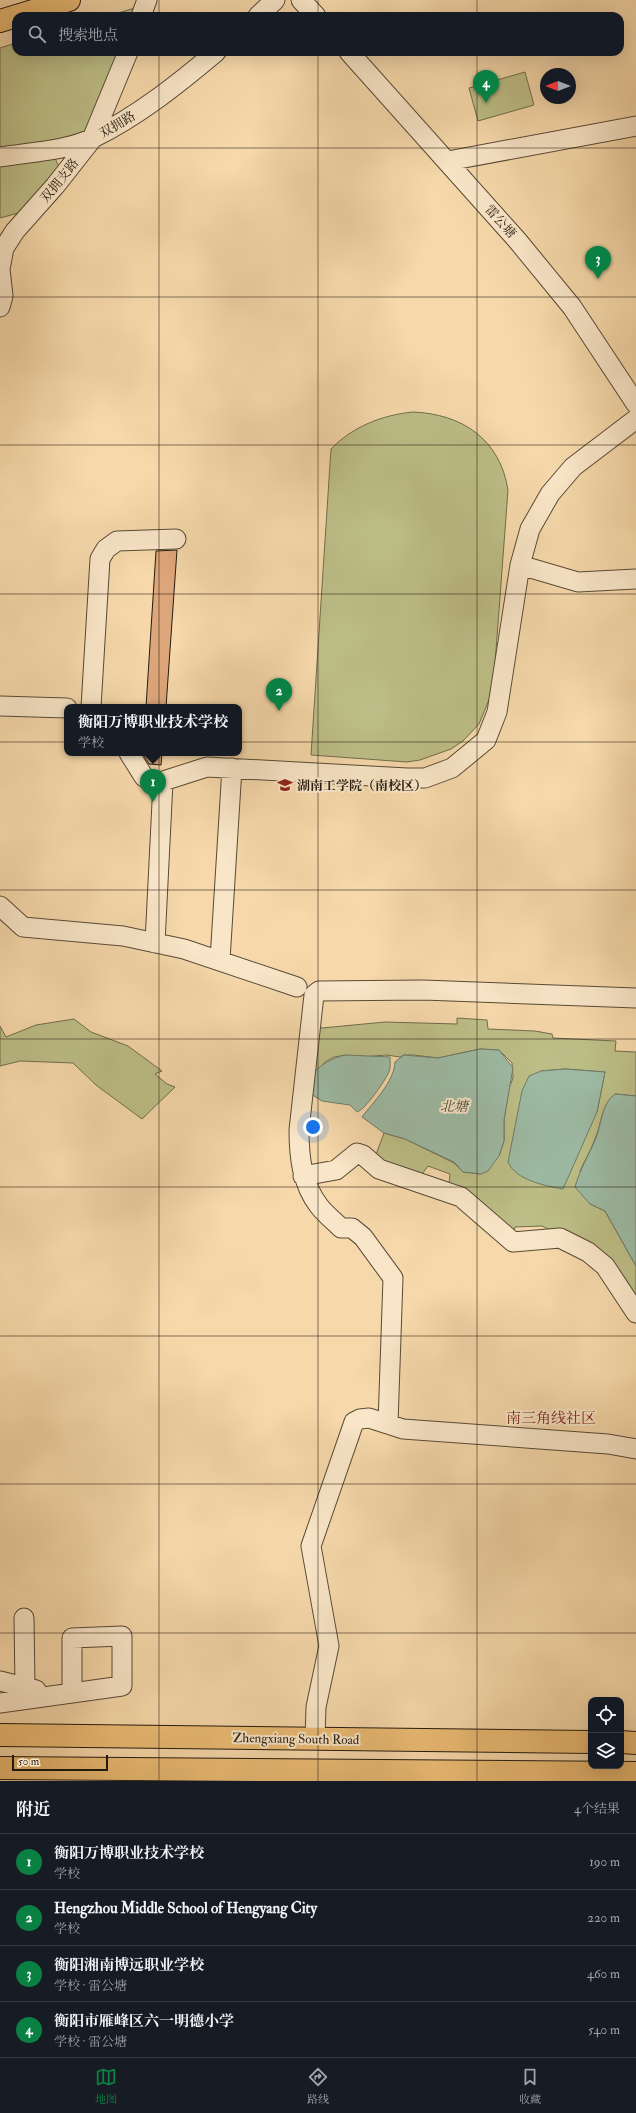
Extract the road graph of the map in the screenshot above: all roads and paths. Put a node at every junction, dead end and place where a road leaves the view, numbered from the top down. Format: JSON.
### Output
{"nodes":[{"id":1,"x":69,"y":0,"type":"edge"},
{"id":2,"x":147,"y":0,"type":"edge"},
{"id":3,"x":275,"y":0,"type":"edge"},
{"id":4,"x":301,"y":0,"type":"edge"},
{"id":5,"x":30,"y":12,"type":"edge"},
{"id":6,"x":142,"y":12,"type":"edge"},
{"id":7,"x":262,"y":12,"type":"edge"},
{"id":8,"x":312,"y":12,"type":"edge"},
{"id":9,"x":12,"y":17,"type":"edge"},
{"id":10,"x":0,"y":21,"type":"edge"},
{"id":11,"x":126,"y":56,"type":"edge"},
{"id":12,"x":211,"y":56,"type":"edge"},
{"id":13,"x":353,"y":56,"type":"edge"},
{"id":14,"x":636,"y":126,"type":"edge"},
{"id":15,"x":92,"y":139,"type":"junction"},
{"id":16,"x":0,"y":157,"type":"edge"},
{"id":17,"x":448,"y":162,"type":"junction"},
{"id":18,"x":0,"y":307,"type":"edge"},
{"id":19,"x":636,"y":404,"type":"edge"},
{"id":20,"x":636,"y":418,"type":"edge"},
{"id":21,"x":176,"y":539,"type":"dead end"},
{"id":22,"x":520,"y":565,"type":"junction"},
{"id":23,"x":636,"y":579,"type":"edge"},
{"id":24,"x":91,"y":704,"type":"edge"},
{"id":25,"x":0,"y":706,"type":"edge"},
{"id":26,"x":64,"y":708,"type":"edge"},
{"id":27,"x":131,"y":756,"type":"edge"},
{"id":28,"x":232,"y":768,"type":"junction"},
{"id":29,"x":163,"y":782,"type":"junction"},
{"id":30,"x":0,"y":906,"type":"edge"},
{"id":31,"x":155,"y":943,"type":"junction"},
{"id":32,"x":220,"y":960,"type":"junction"},
{"id":33,"x":298,"y":987,"type":"dead end"},
{"id":34,"x":636,"y":998,"type":"edge"},
{"id":35,"x":303,"y":1176,"type":"junction"},
{"id":36,"x":636,"y":1313,"type":"edge"},
{"id":37,"x":388,"y":1424,"type":"junction"},
{"id":38,"x":636,"y":1449,"type":"edge"},
{"id":39,"x":24,"y":1618,"type":"dead end"},
{"id":40,"x":0,"y":1680,"type":"edge"},
{"id":41,"x":25,"y":1687,"type":"junction"},
{"id":42,"x":72,"y":1692,"type":"dead end"},
{"id":43,"x":42,"y":1697,"type":"junction"},
{"id":44,"x":0,"y":1703,"type":"edge"},
{"id":45,"x":0,"y":1734,"type":"edge"},
{"id":46,"x":315,"y":1738,"type":"junction"},
{"id":47,"x":588,"y":1742,"type":"edge"},
{"id":48,"x":624,"y":1742,"type":"edge"},
{"id":49,"x":636,"y":1742,"type":"edge"},
{"id":50,"x":0,"y":1768,"type":"edge"},
{"id":51,"x":25,"y":1768,"type":"junction"},
{"id":52,"x":636,"y":1773,"type":"edge"},
{"id":53,"x":95,"y":1775,"type":"edge"},
{"id":54,"x":6,"y":1781,"type":"edge"}],
"edges":[{"from":1,"to":5,"type":"main road"},
{"from":2,"to":6,"type":"street"},
{"from":3,"to":7,"type":"street"},
{"from":4,"to":8,"type":"street"},
{"from":9,"to":10,"type":"main road"},
{"from":11,"to":15,"type":"street","name":"双拥支路"},
{"from":12,"to":15,"type":"street","name":"双拥路"},
{"from":13,"to":17,"type":"street","name":"雷公塘"},
{"from":14,"to":17,"type":"street"},
{"from":15,"to":16,"type":"street","name":"双拥路"},
{"from":15,"to":18,"type":"street","name":"双拥支路"},
{"from":17,"to":19,"type":"street","name":"雷公塘"},
{"from":20,"to":22,"type":"street"},
{"from":21,"to":24,"type":"street"},
{"from":22,"to":23,"type":"street"},
{"from":22,"to":28,"type":"street"},
{"from":25,"to":26,"type":"street"},
{"from":27,"to":29,"type":"street"},
{"from":28,"to":29,"type":"street"},
{"from":28,"to":32,"type":"street"},
{"from":29,"to":31,"type":"street"},
{"from":30,"to":31,"type":"street"},
{"from":31,"to":32,"type":"street"},
{"from":32,"to":33,"type":"street"},
{"from":34,"to":35,"type":"street"},
{"from":35,"to":36,"type":"street"},
{"from":35,"to":37,"type":"street"},
{"from":37,"to":38,"type":"street"},
{"from":37,"to":46,"type":"street"},
{"from":39,"to":41,"type":"street"},
{"from":40,"to":41,"type":"street"},
{"from":41,"to":43,"type":"street"},
{"from":42,"to":43,"type":"street"},
{"from":43,"to":44,"type":"street"},
{"from":45,"to":46,"type":"main road","name":"Zhengxiang South Road"},
{"from":46,"to":47,"type":"main road","name":"Zhengxiang South Road"},
{"from":48,"to":49,"type":"main road"},
{"from":50,"to":51,"type":"main road"},
{"from":51,"to":53,"type":"main road"},
{"from":51,"to":54,"type":"street"},
{"from":52,"to":53,"type":"main road"}]}
